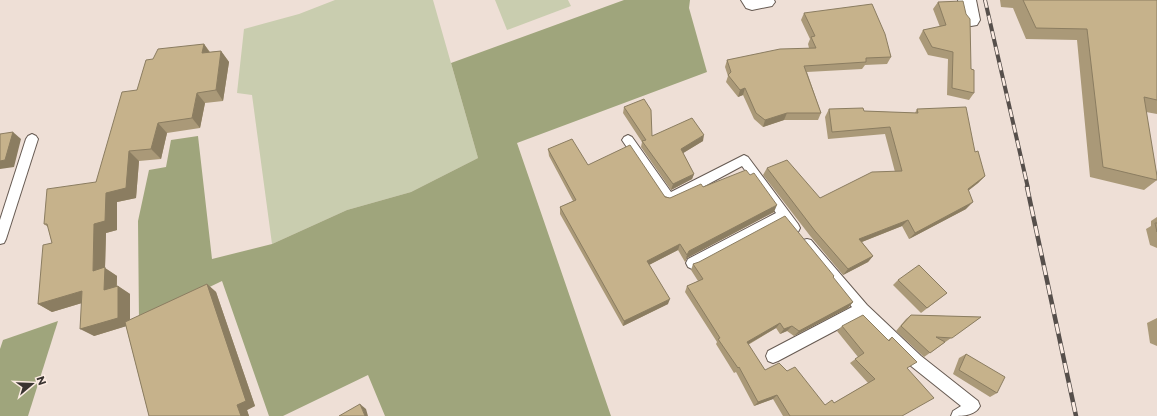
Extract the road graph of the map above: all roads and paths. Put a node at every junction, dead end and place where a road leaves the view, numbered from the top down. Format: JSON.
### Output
{"nodes":[{"id":1,"x":967,"y":0,"type":"edge"},
{"id":2,"x":971,"y":20,"type":"edge"},
{"id":3,"x":32,"y":139,"type":"dead end"},
{"id":4,"x":628,"y":140,"type":"dead end"},
{"id":5,"x":783,"y":215,"type":"junction"},
{"id":6,"x":0,"y":239,"type":"edge"},
{"id":7,"x":692,"y":262,"type":"edge"},
{"id":8,"x":862,"y":309,"type":"junction"},
{"id":9,"x":773,"y":356,"type":"dead end"},
{"id":10,"x":958,"y":416,"type":"edge"}],
"edges":[{"from":1,"to":2,"type":"street"},
{"from":3,"to":6,"type":"lane"},
{"from":4,"to":5,"type":"lane"},
{"from":5,"to":7,"type":"lane"},
{"from":5,"to":8,"type":"lane"},
{"from":8,"to":9,"type":"lane"},
{"from":8,"to":10,"type":"lane"}]}
